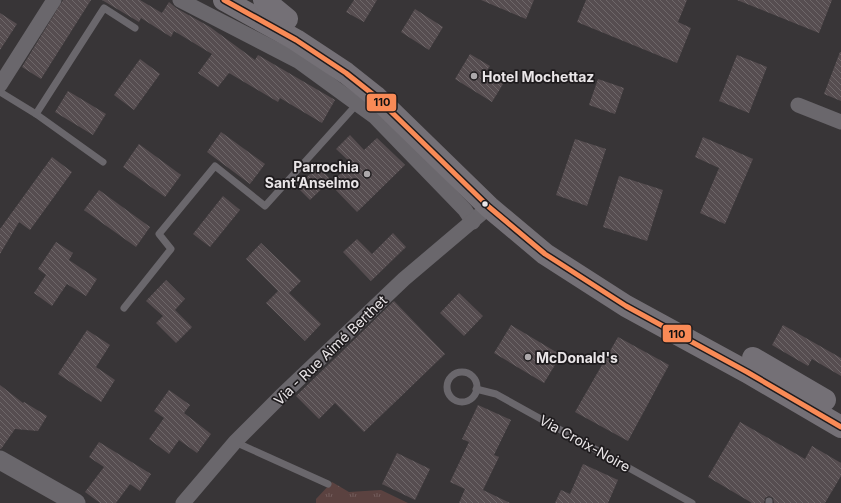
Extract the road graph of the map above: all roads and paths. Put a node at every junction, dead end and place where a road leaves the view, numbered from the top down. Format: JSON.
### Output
{"nodes":[{"id":1,"x":54,"y":0,"type":"edge"},
{"id":2,"x":180,"y":0,"type":"edge"},
{"id":3,"x":224,"y":0,"type":"edge"},
{"id":4,"x":254,"y":0,"type":"edge"},
{"id":5,"x":264,"y":0,"type":"edge"},
{"id":6,"x":287,"y":19,"type":"junction"},
{"id":7,"x":135,"y":28,"type":"dead end"},
{"id":8,"x":0,"y":84,"type":"edge"},
{"id":9,"x":0,"y":92,"type":"edge"},
{"id":10,"x":357,"y":104,"type":"junction"},
{"id":11,"x":798,"y":105,"type":"dead end"},
{"id":12,"x":36,"y":114,"type":"junction"},
{"id":13,"x":841,"y":122,"type":"edge"},
{"id":14,"x":103,"y":162,"type":"dead end"},
{"id":15,"x":481,"y":214,"type":"junction"},
{"id":16,"x":124,"y":308,"type":"dead end"},
{"id":17,"x":476,"y":389,"type":"junction"},
{"id":18,"x":841,"y":410,"type":"edge"},
{"id":19,"x":841,"y":427,"type":"edge"},
{"id":20,"x":235,"y":442,"type":"junction"},
{"id":21,"x":0,"y":460,"type":"edge"},
{"id":22,"x":328,"y":484,"type":"dead end"},
{"id":23,"x":76,"y":503,"type":"edge"},
{"id":24,"x":183,"y":503,"type":"edge"},
{"id":25,"x":692,"y":503,"type":"edge"}],
"edges":[{"from":1,"to":8,"type":"street"},
{"from":2,"to":10,"type":"street"},
{"from":3,"to":15,"type":"main road"},
{"from":4,"to":6,"type":"main road"},
{"from":5,"to":6,"type":"main road"},
{"from":6,"to":18,"type":"main road"},
{"from":7,"to":12,"type":"lane"},
{"from":9,"to":12,"type":"lane"},
{"from":10,"to":15,"type":"street"},
{"from":10,"to":16,"type":"lane"},
{"from":11,"to":13,"type":"street"},
{"from":12,"to":14,"type":"lane"},
{"from":15,"to":19,"type":"main road"},
{"from":15,"to":20,"type":"street","name":"Via - Rue Aimé Berthet"},
{"from":17,"to":17,"type":"lane"},
{"from":17,"to":25,"type":"lane","name":"Via Croix-Noire"},
{"from":20,"to":22,"type":"lane"},
{"from":20,"to":24,"type":"street","name":"Via - Rue Aimé Berthet"},
{"from":21,"to":23,"type":"street"}]}
